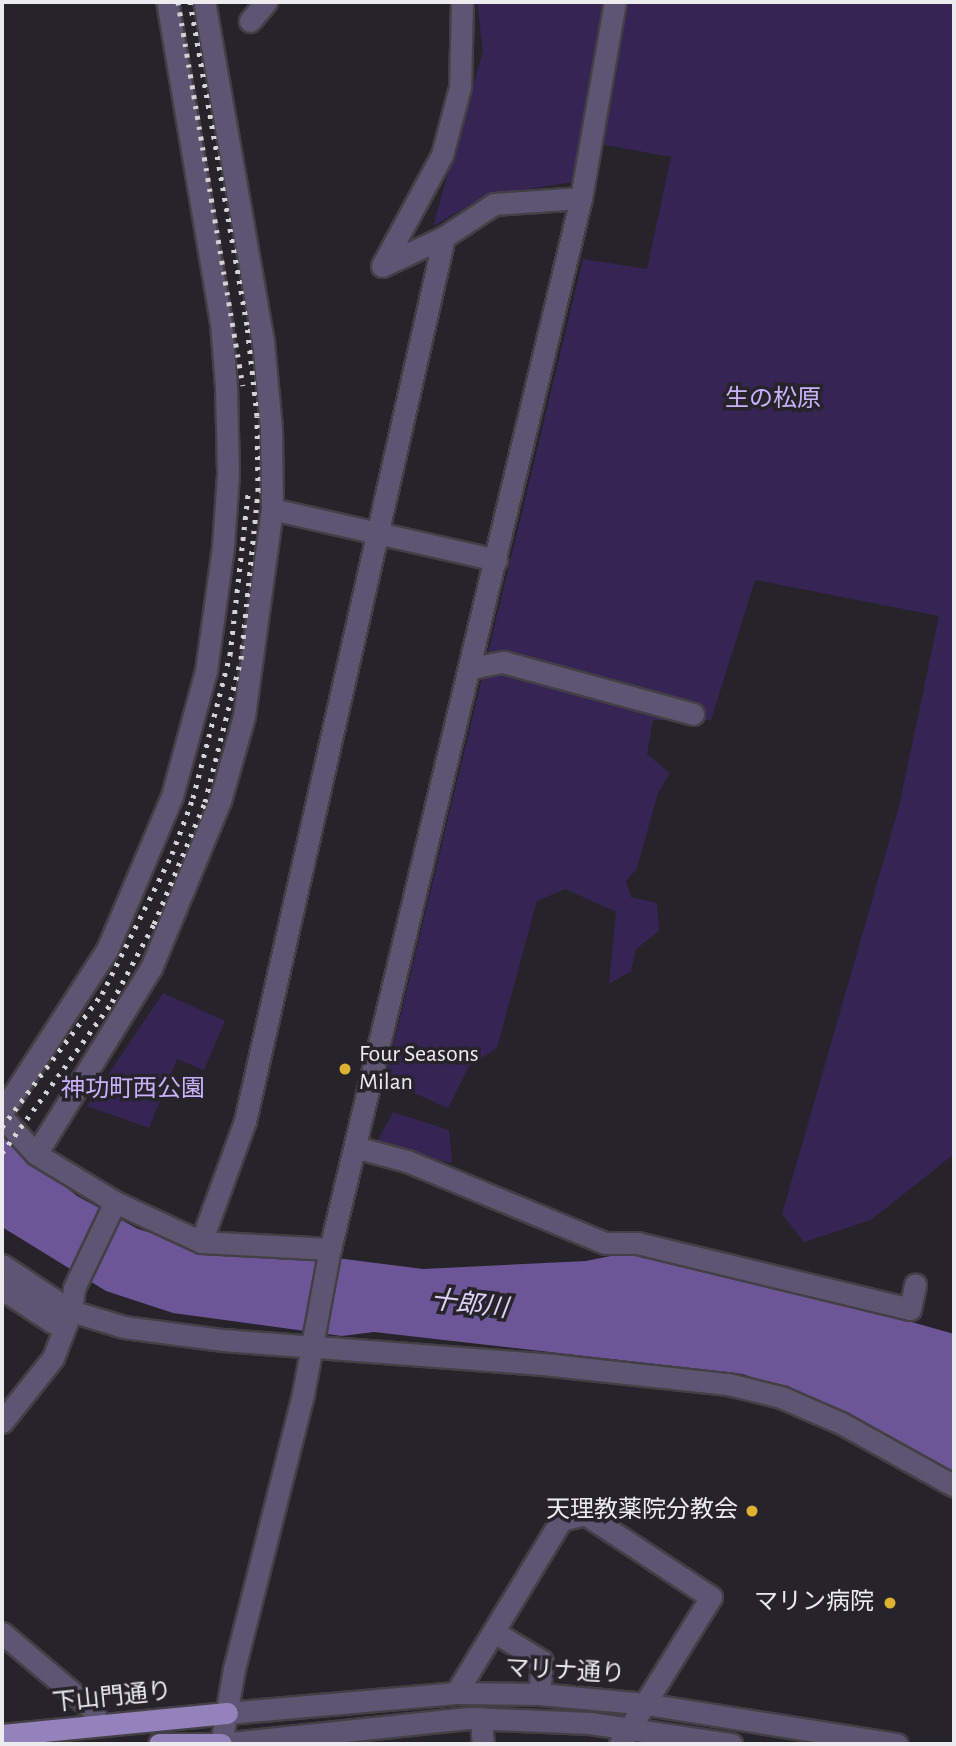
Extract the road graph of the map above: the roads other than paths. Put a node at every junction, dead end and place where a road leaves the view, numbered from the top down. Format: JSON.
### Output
{"nodes":[{"id":1,"x":167,"y":2,"type":"edge"},
{"id":2,"x":204,"y":2,"type":"edge"},
{"id":3,"x":265,"y":2,"type":"edge"},
{"id":4,"x":461,"y":2,"type":"edge"},
{"id":5,"x":615,"y":2,"type":"edge"},
{"id":6,"x":250,"y":20,"type":"dead end"},
{"id":7,"x":581,"y":198,"type":"junction"},
{"id":8,"x":444,"y":237,"type":"junction"},
{"id":9,"x":272,"y":509,"type":"junction"},
{"id":10,"x":380,"y":534,"type":"junction"},
{"id":11,"x":496,"y":560,"type":"junction"},
{"id":12,"x":471,"y":668,"type":"junction"},
{"id":13,"x":693,"y":714,"type":"dead end"},
{"id":14,"x":2,"y":1115,"type":"edge"},
{"id":15,"x":355,"y":1147,"type":"junction"},
{"id":16,"x":36,"y":1154,"type":"junction"},
{"id":17,"x":112,"y":1210,"type":"junction"},
{"id":18,"x":201,"y":1242,"type":"junction"},
{"id":19,"x":330,"y":1249,"type":"junction"},
{"id":20,"x":2,"y":1265,"type":"edge"},
{"id":21,"x":915,"y":1285,"type":"dead end"},
{"id":22,"x":2,"y":1289,"type":"edge"},
{"id":23,"x":69,"y":1318,"type":"junction"},
{"id":24,"x":309,"y":1347,"type":"junction"},
{"id":25,"x":2,"y":1422,"type":"edge"},
{"id":26,"x":919,"y":1467,"type":"junction"},
{"id":27,"x":954,"y":1486,"type":"edge"},
{"id":28,"x":954,"y":1493,"type":"edge"},
{"id":29,"x":494,"y":1632,"type":"junction"},
{"id":30,"x":2,"y":1633,"type":"edge"},
{"id":31,"x":456,"y":1693,"type":"junction"},
{"id":32,"x":539,"y":1694,"type":"junction"},
{"id":33,"x":646,"y":1704,"type":"junction"},
{"id":34,"x":227,"y":1713,"type":"junction"},
{"id":35,"x":481,"y":1718,"type":"junction"},
{"id":36,"x":99,"y":1726,"type":"junction"},
{"id":37,"x":2,"y":1735,"type":"edge"},
{"id":38,"x":625,"y":1736,"type":"edge"},
{"id":39,"x":161,"y":1744,"type":"edge"},
{"id":40,"x":221,"y":1744,"type":"edge"},
{"id":41,"x":483,"y":1744,"type":"edge"},
{"id":42,"x":731,"y":1744,"type":"edge"},
{"id":43,"x":897,"y":1744,"type":"edge"}],
"edges":[{"from":1,"to":14,"type":"street"},
{"from":2,"to":9,"type":"street"},
{"from":3,"to":6,"type":"street"},
{"from":4,"to":8,"type":"street"},
{"from":5,"to":7,"type":"street"},
{"from":7,"to":8,"type":"street"},
{"from":7,"to":11,"type":"street"},
{"from":8,"to":10,"type":"street"},
{"from":9,"to":10,"type":"street"},
{"from":9,"to":16,"type":"street"},
{"from":10,"to":11,"type":"street"},
{"from":10,"to":18,"type":"street"},
{"from":11,"to":12,"type":"street"},
{"from":12,"to":13,"type":"street"},
{"from":12,"to":15,"type":"street"},
{"from":14,"to":16,"type":"street"},
{"from":15,"to":19,"type":"street"},
{"from":15,"to":21,"type":"street"},
{"from":16,"to":17,"type":"street"},
{"from":17,"to":18,"type":"street"},
{"from":17,"to":23,"type":"street"},
{"from":18,"to":19,"type":"street"},
{"from":19,"to":24,"type":"street"},
{"from":20,"to":23,"type":"street"},
{"from":22,"to":23,"type":"street"},
{"from":23,"to":24,"type":"street"},
{"from":23,"to":25,"type":"street"},
{"from":24,"to":26,"type":"street"},
{"from":24,"to":34,"type":"street"},
{"from":26,"to":27,"type":"street"},
{"from":26,"to":28,"type":"street"},
{"from":29,"to":31,"type":"street"},
{"from":29,"to":32,"type":"street"},
{"from":29,"to":33,"type":"street"},
{"from":30,"to":36,"type":"street"},
{"from":31,"to":32,"type":"street","name":"マリナ通り"},
{"from":31,"to":34,"type":"street","name":"マリナ通り"},
{"from":32,"to":33,"type":"street","name":"マリナ通り"},
{"from":33,"to":38,"type":"street"},
{"from":33,"to":43,"type":"street","name":"マリナ通り"},
{"from":34,"to":36,"type":"main road","name":"下山門通り"},
{"from":34,"to":40,"type":"street"},
{"from":35,"to":38,"type":"street","name":"マリナ通り"},
{"from":35,"to":40,"type":"street","name":"マリナ通り"},
{"from":35,"to":41,"type":"street"},
{"from":36,"to":37,"type":"main road","name":"下山門通り"},
{"from":38,"to":42,"type":"street","name":"マリナ通り"},
{"from":39,"to":40,"type":"main road","name":"下山門通り"}]}
